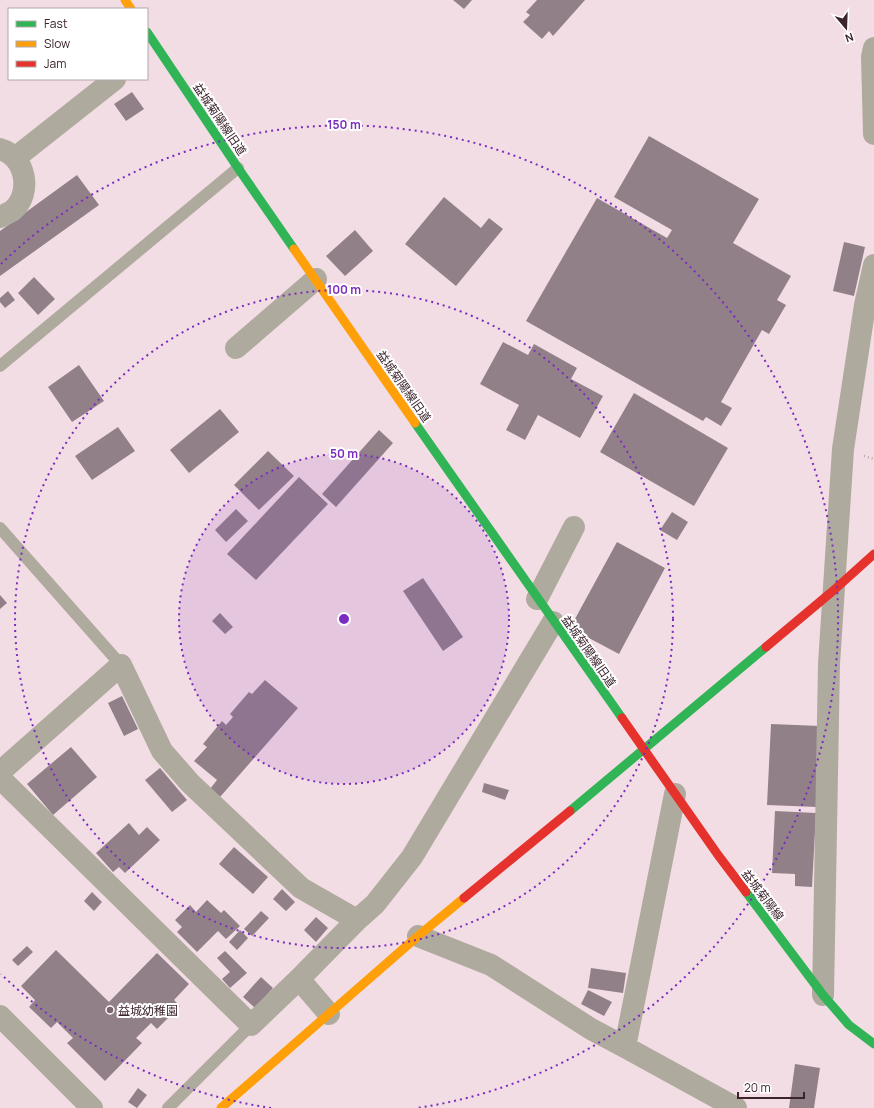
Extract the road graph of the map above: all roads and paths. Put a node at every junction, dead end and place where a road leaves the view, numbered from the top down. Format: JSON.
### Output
{"nodes":[{"id":1,"x":150,"y":44,"type":"edge"},
{"id":2,"x":874,"y":48,"type":"edge"},
{"id":3,"x":114,"y":80,"type":"edge"},
{"id":4,"x":874,"y":134,"type":"edge"},
{"id":5,"x":8,"y":154,"type":"edge"},
{"id":6,"x":238,"y":168,"type":"junction"},
{"id":7,"x":0,"y":217,"type":"edge"},
{"id":8,"x":874,"y":265,"type":"edge"},
{"id":9,"x":316,"y":279,"type":"junction"},
{"id":10,"x":236,"y":348,"type":"dead end"},
{"id":11,"x":0,"y":366,"type":"edge"},
{"id":12,"x":574,"y":527,"type":"dead end"},
{"id":13,"x":0,"y":528,"type":"edge"},
{"id":14,"x":874,"y":554,"type":"edge"},
{"id":15,"x":834,"y":590,"type":"junction"},
{"id":16,"x":537,"y":599,"type":"junction"},
{"id":17,"x":553,"y":622,"type":"junction"},
{"id":18,"x":121,"y":665,"type":"junction"},
{"id":19,"x":644,"y":750,"type":"junction"},
{"id":20,"x":0,"y":772,"type":"edge"},
{"id":21,"x":0,"y":778,"type":"edge"},
{"id":22,"x":675,"y":794,"type":"junction"},
{"id":23,"x":357,"y":920,"type":"junction"},
{"id":24,"x":418,"y":936,"type":"junction"},
{"id":25,"x":299,"y":979,"type":"junction"},
{"id":26,"x":822,"y":995,"type":"junction"},
{"id":27,"x":329,"y":1014,"type":"junction"},
{"id":28,"x":0,"y":1016,"type":"edge"},
{"id":29,"x":251,"y":1025,"type":"junction"},
{"id":30,"x":874,"y":1044,"type":"edge"},
{"id":31,"x":625,"y":1047,"type":"junction"},
{"id":32,"x":92,"y":1108,"type":"edge"},
{"id":33,"x":168,"y":1108,"type":"edge"},
{"id":34,"x":221,"y":1108,"type":"edge"},
{"id":35,"x":736,"y":1108,"type":"edge"}],
"edges":[{"from":1,"to":6,"type":"street","name":"益城菊陽線旧道"},
{"from":2,"to":4,"type":"street"},
{"from":3,"to":5,"type":"street"},
{"from":5,"to":7,"type":"street"},
{"from":6,"to":9,"type":"street","name":"益城菊陽線旧道"},
{"from":6,"to":11,"type":"lane"},
{"from":8,"to":15,"type":"street"},
{"from":9,"to":10,"type":"street"},
{"from":9,"to":16,"type":"street","name":"益城菊陽線旧道"},
{"from":12,"to":16,"type":"street"},
{"from":13,"to":18,"type":"lane"},
{"from":14,"to":15,"type":"street"},
{"from":15,"to":19,"type":"street"},
{"from":15,"to":26,"type":"street"},
{"from":16,"to":17,"type":"street","name":"益城菊陽線旧道"},
{"from":17,"to":19,"type":"street","name":"益城菊陽線旧道"},
{"from":17,"to":23,"type":"street"},
{"from":18,"to":20,"type":"street"},
{"from":18,"to":23,"type":"street"},
{"from":19,"to":22,"type":"street","name":"益城菊陽線"},
{"from":19,"to":24,"type":"street"},
{"from":21,"to":29,"type":"street"},
{"from":22,"to":26,"type":"street","name":"益城菊陽線"},
{"from":22,"to":31,"type":"street"},
{"from":23,"to":25,"type":"street"},
{"from":24,"to":27,"type":"street"},
{"from":24,"to":31,"type":"street"},
{"from":25,"to":27,"type":"street"},
{"from":25,"to":29,"type":"street"},
{"from":26,"to":30,"type":"street","name":"益城菊陽線"},
{"from":27,"to":34,"type":"street"},
{"from":28,"to":32,"type":"street"},
{"from":29,"to":33,"type":"lane"},
{"from":31,"to":35,"type":"street"}]}
